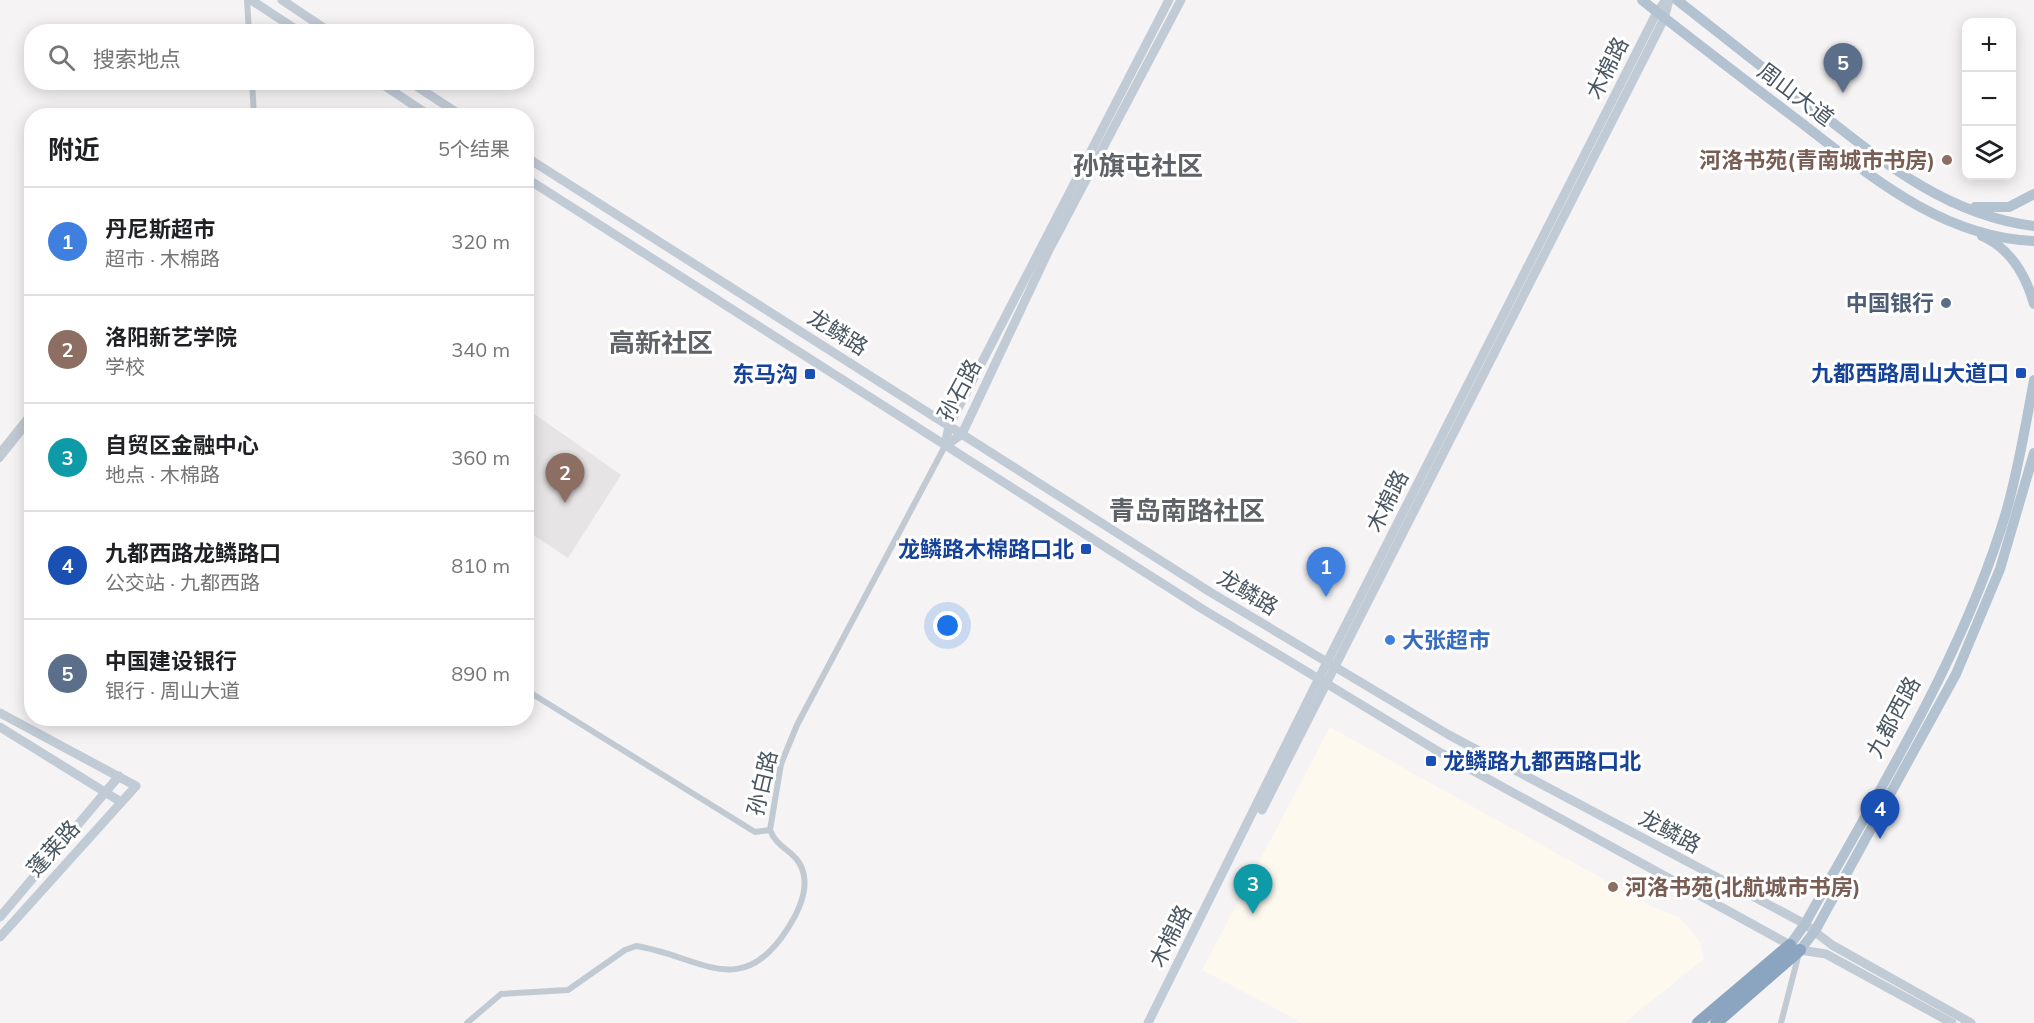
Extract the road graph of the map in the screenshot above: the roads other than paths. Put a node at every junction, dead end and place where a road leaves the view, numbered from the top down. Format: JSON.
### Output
{"nodes":[{"id":1,"x":249,"y":0,"type":"edge"},
{"id":2,"x":282,"y":0,"type":"edge"},
{"id":3,"x":1169,"y":0,"type":"edge"},
{"id":4,"x":1181,"y":0,"type":"edge"},
{"id":5,"x":1642,"y":0,"type":"edge"},
{"id":6,"x":1668,"y":0,"type":"edge"},
{"id":7,"x":1677,"y":0,"type":"edge"},
{"id":8,"x":1661,"y":16,"type":"junction"},
{"id":9,"x":249,"y":24,"type":"edge"},
{"id":10,"x":287,"y":24,"type":"edge"},
{"id":11,"x":318,"y":24,"type":"edge"},
{"id":12,"x":252,"y":90,"type":"edge"},
{"id":13,"x":391,"y":90,"type":"edge"},
{"id":14,"x":422,"y":90,"type":"edge"},
{"id":15,"x":254,"y":108,"type":"edge"},
{"id":16,"x":418,"y":108,"type":"edge"},
{"id":17,"x":450,"y":108,"type":"edge"},
{"id":18,"x":534,"y":162,"type":"edge"},
{"id":19,"x":534,"y":183,"type":"edge"},
{"id":20,"x":2034,"y":194,"type":"edge"},
{"id":21,"x":1955,"y":204,"type":"junction"},
{"id":22,"x":1957,"y":225,"type":"junction"},
{"id":23,"x":2034,"y":226,"type":"edge"},
{"id":24,"x":2034,"y":241,"type":"edge"},
{"id":25,"x":2034,"y":304,"type":"edge"},
{"id":26,"x":2034,"y":380,"type":"edge"},
{"id":27,"x":24,"y":421,"type":"edge"},
{"id":28,"x":949,"y":426,"type":"junction"},
{"id":29,"x":24,"y":429,"type":"edge"},
{"id":30,"x":962,"y":434,"type":"junction"},
{"id":31,"x":945,"y":446,"type":"junction"},
{"id":32,"x":0,"y":451,"type":"edge"},
{"id":33,"x":2034,"y":453,"type":"edge"},
{"id":34,"x":0,"y":459,"type":"edge"},
{"id":35,"x":1327,"y":662,"type":"junction"},
{"id":36,"x":1336,"y":668,"type":"junction"},
{"id":37,"x":1323,"y":682,"type":"junction"},
{"id":38,"x":534,"y":695,"type":"edge"},
{"id":39,"x":0,"y":713,"type":"edge"},
{"id":40,"x":24,"y":726,"type":"edge"},
{"id":41,"x":25,"y":726,"type":"edge"},
{"id":42,"x":0,"y":727,"type":"edge"},
{"id":43,"x":119,"y":776,"type":"junction"},
{"id":44,"x":105,"y":792,"type":"junction"},
{"id":45,"x":121,"y":802,"type":"junction"},
{"id":46,"x":770,"y":830,"type":"junction"},
{"id":47,"x":0,"y":917,"type":"edge"},
{"id":48,"x":1805,"y":924,"type":"junction"},
{"id":49,"x":1815,"y":931,"type":"junction"},
{"id":50,"x":0,"y":937,"type":"edge"},
{"id":51,"x":1795,"y":947,"type":"junction"},
{"id":52,"x":467,"y":1023,"type":"edge"},
{"id":53,"x":1148,"y":1023,"type":"edge"},
{"id":54,"x":1155,"y":1023,"type":"edge"},
{"id":55,"x":1698,"y":1023,"type":"edge"},
{"id":56,"x":1716,"y":1023,"type":"edge"},
{"id":57,"x":1781,"y":1023,"type":"edge"},
{"id":58,"x":1952,"y":1023,"type":"edge"},
{"id":59,"x":1971,"y":1023,"type":"edge"}],
"edges":[{"from":1,"to":9,"type":"street"},
{"from":1,"to":10,"type":"main road"},
{"from":2,"to":11,"type":"main road"},
{"from":3,"to":28,"type":"main road","name":"孙石路"},
{"from":4,"to":30,"type":"main road","name":"孙石路"},
{"from":5,"to":8,"type":"main road","name":"周山大道"},
{"from":6,"to":8,"type":"main road","name":"木棉路"},
{"from":7,"to":21,"type":"main road","name":"周山大道"},
{"from":8,"to":22,"type":"main road","name":"周山大道"},
{"from":8,"to":35,"type":"main road","name":"木棉路"},
{"from":8,"to":36,"type":"main road","name":"木棉路"},
{"from":12,"to":15,"type":"street"},
{"from":13,"to":16,"type":"main road"},
{"from":14,"to":17,"type":"main road"},
{"from":18,"to":28,"type":"main road","name":"龙鳞路"},
{"from":19,"to":31,"type":"main road","name":"龙鳞路"},
{"from":20,"to":21,"type":"main road"},
{"from":21,"to":23,"type":"main road","name":"周山大道"},
{"from":22,"to":24,"type":"main road","name":"周山大道"},
{"from":22,"to":25,"type":"main road"},
{"from":26,"to":48,"type":"main road","name":"九都西路"},
{"from":27,"to":32,"type":"street"},
{"from":28,"to":30,"type":"main road","name":"龙鳞路"},
{"from":28,"to":31,"type":"main road","name":"孙石路"},
{"from":29,"to":34,"type":"street"},
{"from":30,"to":31,"type":"main road","name":"孙石路"},
{"from":30,"to":35,"type":"main road","name":"龙鳞路"},
{"from":31,"to":37,"type":"main road","name":"龙鳞路"},
{"from":31,"to":46,"type":"street","name":"孙白路"},
{"from":33,"to":49,"type":"main road","name":"九都西路"},
{"from":35,"to":36,"type":"main road","name":"龙鳞路"},
{"from":35,"to":37,"type":"main road","name":"木棉路"},
{"from":36,"to":37,"type":"main road","name":"木棉路"},
{"from":36,"to":48,"type":"main road","name":"龙鳞路"},
{"from":37,"to":51,"type":"main road","name":"龙鳞路"},
{"from":37,"to":53,"type":"main road","name":"木棉路"},
{"from":37,"to":54,"type":"main road","name":"木棉路"},
{"from":38,"to":46,"type":"street"},
{"from":39,"to":40,"type":"main road"},
{"from":41,"to":43,"type":"main road"},
{"from":42,"to":44,"type":"main road"},
{"from":43,"to":44,"type":"main road","name":"蓬莱路"},
{"from":43,"to":45,"type":"main road","name":"蓬莱路"},
{"from":44,"to":45,"type":"main road"},
{"from":44,"to":47,"type":"main road","name":"蓬莱路"},
{"from":45,"to":50,"type":"main road","name":"蓬莱路"},
{"from":46,"to":52,"type":"street","name":"孙白路"},
{"from":48,"to":49,"type":"main road","name":"龙鳞路"},
{"from":48,"to":51,"type":"main road","name":"九都西路"},
{"from":49,"to":51,"type":"main road","name":"九都西路"},
{"from":49,"to":59,"type":"main road","name":"龙鳞路"},
{"from":51,"to":55,"type":"highway","name":"九都西路"},
{"from":51,"to":56,"type":"highway","name":"九都西路"},
{"from":51,"to":57,"type":"street"},
{"from":51,"to":58,"type":"main road","name":"龙鳞路"}]}
